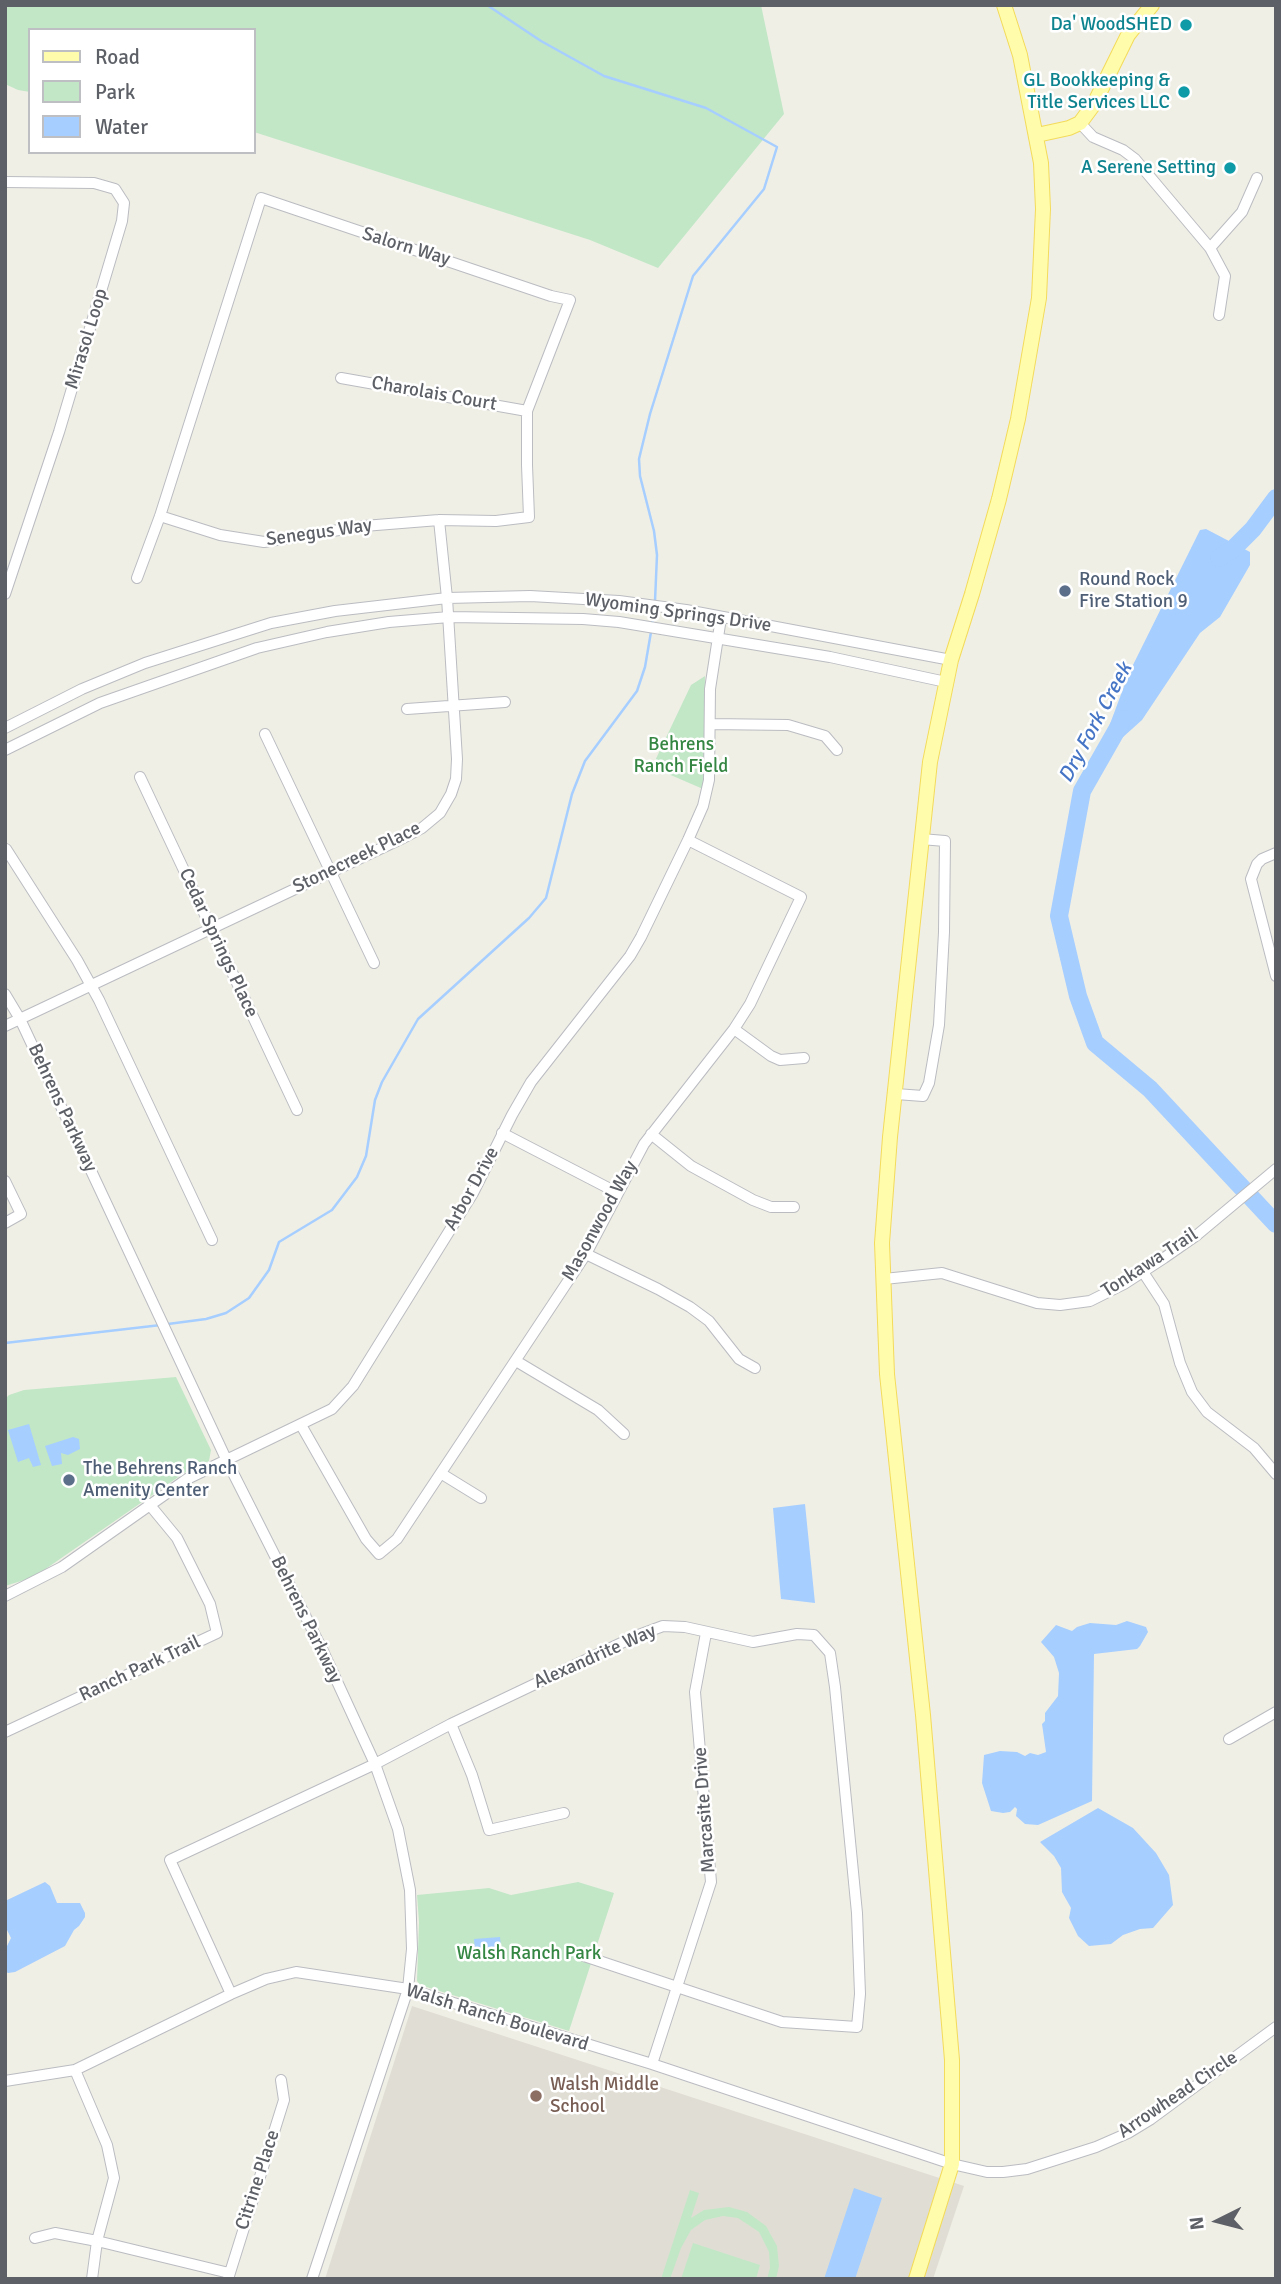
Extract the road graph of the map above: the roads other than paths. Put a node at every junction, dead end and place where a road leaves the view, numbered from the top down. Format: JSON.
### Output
{"nodes":[{"id":1,"x":1004,"y":5,"type":"edge"},
{"id":2,"x":1152,"y":5,"type":"edge"},
{"id":3,"x":1080,"y":123,"type":"junction"},
{"id":4,"x":1037,"y":135,"type":"junction"},
{"id":5,"x":1257,"y":178,"type":"dead end"},
{"id":6,"x":5,"y":182,"type":"edge"},
{"id":7,"x":1210,"y":248,"type":"junction"},
{"id":8,"x":1219,"y":315,"type":"dead end"},
{"id":9,"x":341,"y":378,"type":"dead end"},
{"id":10,"x":527,"y":411,"type":"junction"},
{"id":11,"x":160,"y":516,"type":"junction"},
{"id":12,"x":439,"y":520,"type":"junction"},
{"id":13,"x":137,"y":578,"type":"dead end"},
{"id":14,"x":5,"y":594,"type":"edge"},
{"id":15,"x":447,"y":598,"type":"junction"},
{"id":16,"x":449,"y":618,"type":"junction"},
{"id":17,"x":720,"y":618,"type":"junction"},
{"id":18,"x":718,"y":637,"type":"junction"},
{"id":19,"x":951,"y":660,"type":"junction"},
{"id":20,"x":946,"y":682,"type":"junction"},
{"id":21,"x":505,"y":702,"type":"dead end"},
{"id":22,"x":454,"y":705,"type":"junction"},
{"id":23,"x":407,"y":709,"type":"dead end"},
{"id":24,"x":710,"y":724,"type":"junction"},
{"id":25,"x":5,"y":728,"type":"edge"},
{"id":26,"x":265,"y":734,"type":"dead end"},
{"id":27,"x":5,"y":750,"type":"edge"},
{"id":28,"x":838,"y":750,"type":"dead end"},
{"id":29,"x":140,"y":776,"type":"dead end"},
{"id":30,"x":921,"y":839,"type":"junction"},
{"id":31,"x":688,"y":840,"type":"junction"},
{"id":32,"x":6,"y":849,"type":"edge"},
{"id":33,"x":1276,"y":853,"type":"edge"},
{"id":34,"x":331,"y":872,"type":"junction"},
{"id":35,"x":211,"y":928,"type":"junction"},
{"id":36,"x":374,"y":963,"type":"dead end"},
{"id":37,"x":1276,"y":976,"type":"edge"},
{"id":38,"x":91,"y":985,"type":"junction"},
{"id":39,"x":5,"y":994,"type":"edge"},
{"id":40,"x":20,"y":1019,"type":"junction"},
{"id":41,"x":5,"y":1026,"type":"edge"},
{"id":42,"x":734,"y":1030,"type":"junction"},
{"id":43,"x":804,"y":1058,"type":"dead end"},
{"id":44,"x":896,"y":1094,"type":"junction"},
{"id":45,"x":297,"y":1110,"type":"dead end"},
{"id":46,"x":502,"y":1133,"type":"junction"},
{"id":47,"x":651,"y":1134,"type":"junction"},
{"id":48,"x":1276,"y":1169,"type":"edge"},
{"id":49,"x":5,"y":1181,"type":"edge"},
{"id":50,"x":616,"y":1192,"type":"junction"},
{"id":51,"x":794,"y":1207,"type":"dead end"},
{"id":52,"x":5,"y":1223,"type":"edge"},
{"id":53,"x":212,"y":1240,"type":"dead end"},
{"id":54,"x":586,"y":1254,"type":"junction"},
{"id":55,"x":1143,"y":1272,"type":"junction"},
{"id":56,"x":884,"y":1279,"type":"junction"},
{"id":57,"x":516,"y":1361,"type":"junction"},
{"id":58,"x":755,"y":1368,"type":"dead end"},
{"id":59,"x":301,"y":1425,"type":"junction"},
{"id":60,"x":624,"y":1434,"type":"dead end"},
{"id":61,"x":227,"y":1461,"type":"junction"},
{"id":62,"x":442,"y":1474,"type":"junction"},
{"id":63,"x":1276,"y":1474,"type":"edge"},
{"id":64,"x":481,"y":1498,"type":"dead end"},
{"id":65,"x":149,"y":1504,"type":"junction"},
{"id":66,"x":5,"y":1596,"type":"edge"},
{"id":67,"x":706,"y":1633,"type":"junction"},
{"id":68,"x":1276,"y":1712,"type":"edge"},
{"id":69,"x":451,"y":1724,"type":"junction"},
{"id":70,"x":5,"y":1732,"type":"edge"},
{"id":71,"x":1229,"y":1739,"type":"dead end"},
{"id":72,"x":375,"y":1764,"type":"junction"},
{"id":73,"x":564,"y":1814,"type":"dead end"},
{"id":74,"x":584,"y":1956,"type":"dead end"},
{"id":75,"x":677,"y":1987,"type":"junction"},
{"id":76,"x":408,"y":1989,"type":"junction"},
{"id":77,"x":231,"y":1994,"type":"junction"},
{"id":78,"x":1276,"y":2027,"type":"edge"},
{"id":79,"x":652,"y":2064,"type":"junction"},
{"id":80,"x":75,"y":2070,"type":"junction"},
{"id":81,"x":281,"y":2080,"type":"dead end"},
{"id":82,"x":5,"y":2081,"type":"edge"},
{"id":83,"x":952,"y":2164,"type":"junction"},
{"id":84,"x":35,"y":2238,"type":"dead end"},
{"id":85,"x":97,"y":2241,"type":"junction"},
{"id":86,"x":228,"y":2276,"type":"edge"},
{"id":87,"x":92,"y":2279,"type":"edge"},
{"id":88,"x":312,"y":2279,"type":"edge"},
{"id":89,"x":916,"y":2279,"type":"edge"}],
"edges":[{"from":1,"to":4,"type":"main road"},
{"from":2,"to":3,"type":"main road"},
{"from":3,"to":4,"type":"main road"},
{"from":3,"to":7,"type":"street"},
{"from":4,"to":19,"type":"main road"},
{"from":5,"to":7,"type":"street"},
{"from":6,"to":14,"type":"street","name":"Mirasol Loop"},
{"from":7,"to":8,"type":"street"},
{"from":9,"to":10,"type":"street","name":"Charolais Court"},
{"from":10,"to":11,"type":"street","name":"Salorn Way"},
{"from":10,"to":12,"type":"street","name":"Salorn Way"},
{"from":11,"to":12,"type":"street","name":"Senegus Way"},
{"from":11,"to":13,"type":"street"},
{"from":12,"to":15,"type":"street"},
{"from":15,"to":16,"type":"street"},
{"from":15,"to":17,"type":"street","name":"Wyoming Springs Drive"},
{"from":15,"to":25,"type":"street","name":"Wyoming Springs Drive"},
{"from":16,"to":18,"type":"street","name":"Wyoming Springs Drive"},
{"from":16,"to":22,"type":"street","name":"Stonecreek Place"},
{"from":16,"to":27,"type":"street","name":"Wyoming Springs Drive"},
{"from":17,"to":18,"type":"street","name":"Arbor Drive"},
{"from":17,"to":19,"type":"street","name":"Wyoming Springs Drive"},
{"from":18,"to":20,"type":"street","name":"Wyoming Springs Drive"},
{"from":18,"to":24,"type":"street","name":"Arbor Drive"},
{"from":19,"to":20,"type":"main road"},
{"from":20,"to":30,"type":"main road"},
{"from":21,"to":22,"type":"street"},
{"from":22,"to":23,"type":"street"},
{"from":22,"to":34,"type":"street","name":"Stonecreek Place"},
{"from":24,"to":28,"type":"street"},
{"from":24,"to":31,"type":"street","name":"Arbor Drive"},
{"from":26,"to":34,"type":"street"},
{"from":29,"to":35,"type":"street","name":"Cedar Springs Place"},
{"from":30,"to":44,"type":"main road"},
{"from":30,"to":44,"type":"street"},
{"from":31,"to":42,"type":"street","name":"Masonwood Way"},
{"from":31,"to":46,"type":"street","name":"Arbor Drive"},
{"from":32,"to":38,"type":"street"},
{"from":33,"to":37,"type":"street"},
{"from":34,"to":35,"type":"street","name":"Stonecreek Place"},
{"from":34,"to":36,"type":"street"},
{"from":35,"to":38,"type":"street","name":"Stonecreek Place"},
{"from":35,"to":45,"type":"street","name":"Cedar Springs Place"},
{"from":38,"to":40,"type":"street","name":"Stonecreek Place"},
{"from":38,"to":53,"type":"street"},
{"from":39,"to":40,"type":"street","name":"Behrens Parkway"},
{"from":40,"to":41,"type":"street","name":"Stonecreek Place"},
{"from":40,"to":61,"type":"street","name":"Behrens Parkway"},
{"from":42,"to":43,"type":"street"},
{"from":42,"to":47,"type":"street","name":"Masonwood Way"},
{"from":44,"to":56,"type":"main road"},
{"from":46,"to":50,"type":"street"},
{"from":46,"to":59,"type":"street","name":"Arbor Drive"},
{"from":47,"to":50,"type":"street","name":"Masonwood Way"},
{"from":47,"to":51,"type":"street"},
{"from":48,"to":55,"type":"street","name":"Tonkawa Trail"},
{"from":49,"to":52,"type":"street"},
{"from":50,"to":54,"type":"street","name":"Masonwood Way"},
{"from":54,"to":57,"type":"street","name":"Masonwood Way"},
{"from":54,"to":58,"type":"street"},
{"from":55,"to":56,"type":"street","name":"Tonkawa Trail"},
{"from":55,"to":63,"type":"street"},
{"from":56,"to":83,"type":"main road"},
{"from":57,"to":60,"type":"street"},
{"from":57,"to":62,"type":"street","name":"Masonwood Way"},
{"from":59,"to":61,"type":"street","name":"Arbor Drive"},
{"from":59,"to":62,"type":"street","name":"Masonwood Way"},
{"from":61,"to":65,"type":"street","name":"Arbor Drive"},
{"from":61,"to":72,"type":"street","name":"Behrens Parkway"},
{"from":62,"to":64,"type":"street"},
{"from":65,"to":66,"type":"street","name":"Arbor Drive"},
{"from":65,"to":70,"type":"street","name":"Ranch Park Trail"},
{"from":67,"to":69,"type":"street","name":"Alexandrite Way"},
{"from":67,"to":75,"type":"street","name":"Marcasite Drive"},
{"from":67,"to":75,"type":"street","name":"Alexandrite Way"},
{"from":68,"to":71,"type":"street"},
{"from":69,"to":72,"type":"street","name":"Alexandrite Way"},
{"from":69,"to":73,"type":"street"},
{"from":72,"to":76,"type":"street","name":"Behrens Parkway"},
{"from":72,"to":77,"type":"street","name":"Alexandrite Way"},
{"from":74,"to":75,"type":"street","name":"Alexandrite Way"},
{"from":75,"to":79,"type":"street","name":"Marcasite Drive"},
{"from":76,"to":77,"type":"street","name":"Walsh Ranch Boulevard"},
{"from":76,"to":79,"type":"street","name":"Walsh Ranch Boulevard"},
{"from":76,"to":88,"type":"street","name":"Behrens Parkway"},
{"from":77,"to":80,"type":"street","name":"Walsh Ranch Boulevard"},
{"from":78,"to":83,"type":"street","name":"Arrowhead Circle"},
{"from":79,"to":83,"type":"street","name":"Walsh Ranch Boulevard"},
{"from":80,"to":82,"type":"street","name":"Walsh Ranch Boulevard"},
{"from":80,"to":85,"type":"street"},
{"from":81,"to":86,"type":"street","name":"Citrine Place"},
{"from":83,"to":89,"type":"main road"},
{"from":84,"to":85,"type":"street"},
{"from":85,"to":86,"type":"street"},
{"from":85,"to":87,"type":"street"}]}
